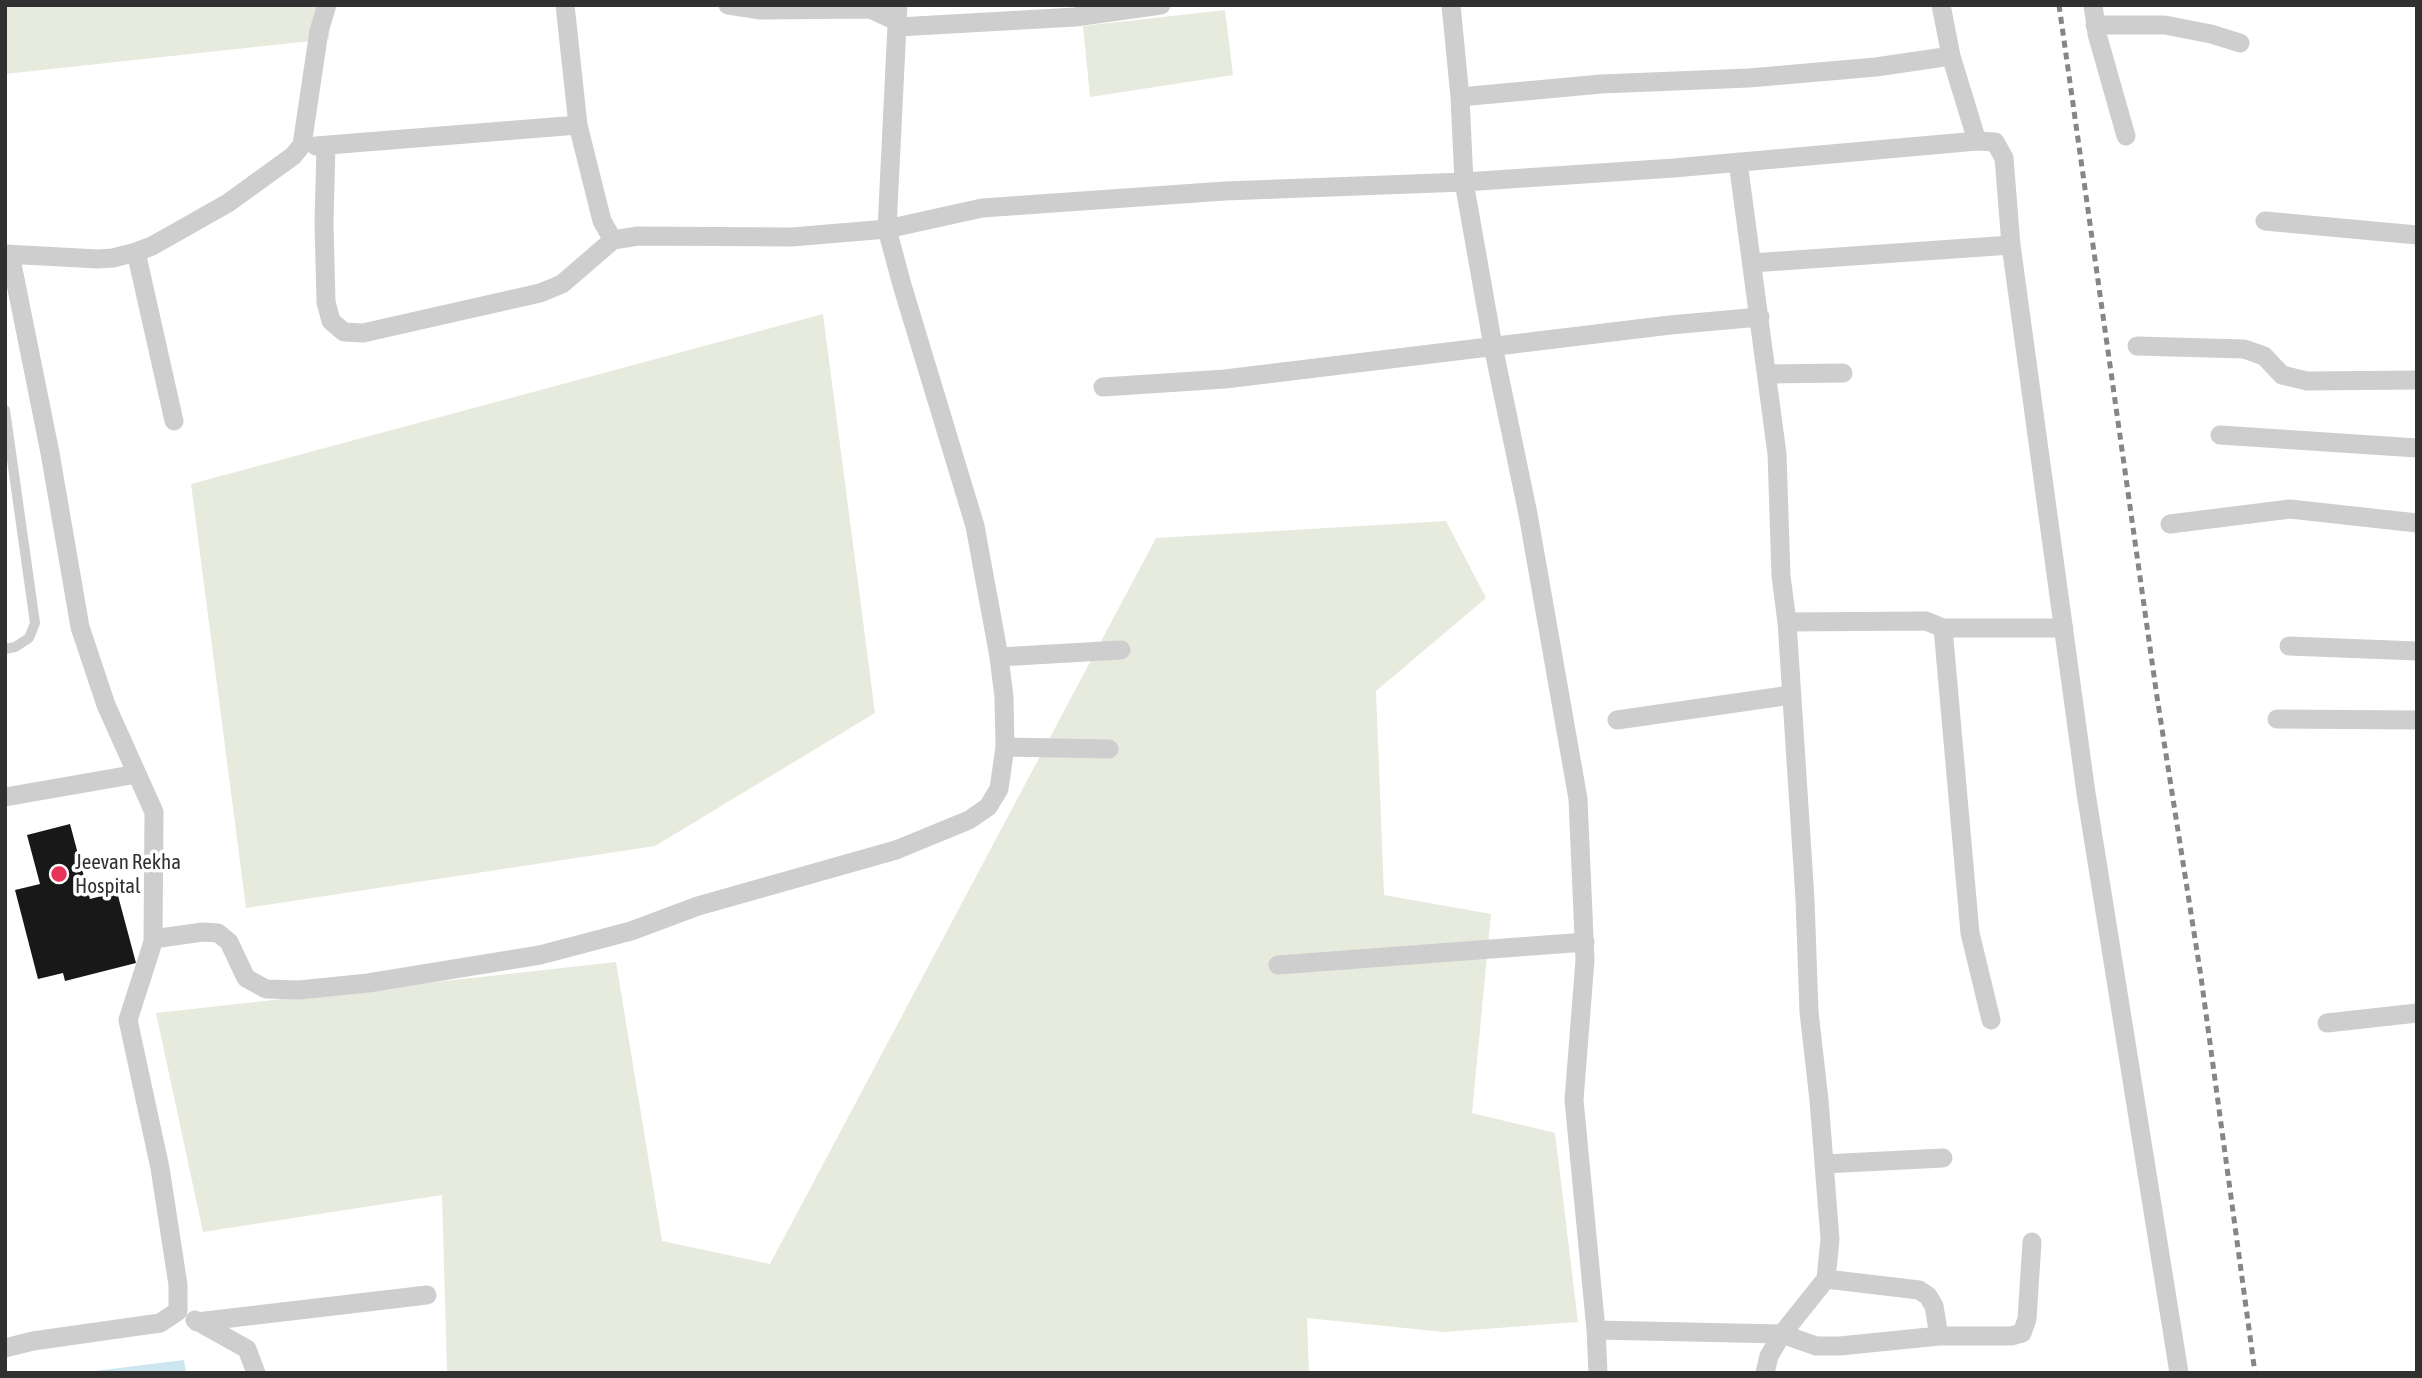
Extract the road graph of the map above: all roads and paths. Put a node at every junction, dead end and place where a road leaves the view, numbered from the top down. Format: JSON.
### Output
{"nodes":[{"id":1,"x":327,"y":5,"type":"edge"},
{"id":2,"x":565,"y":5,"type":"edge"},
{"id":3,"x":728,"y":5,"type":"edge"},
{"id":4,"x":1161,"y":5,"type":"edge"},
{"id":5,"x":1451,"y":5,"type":"edge"},
{"id":6,"x":1941,"y":5,"type":"edge"},
{"id":7,"x":2093,"y":5,"type":"edge"},
{"id":8,"x":898,"y":18,"type":"edge"},
{"id":9,"x":2095,"y":25,"type":"junction"},
{"id":10,"x":2240,"y":43,"type":"dead end"},
{"id":11,"x":1951,"y":56,"type":"junction"},
{"id":12,"x":1460,"y":97,"type":"junction"},
{"id":13,"x":578,"y":125,"type":"junction"},
{"id":14,"x":2126,"y":136,"type":"dead end"},
{"id":15,"x":1977,"y":141,"type":"junction"},
{"id":16,"x":302,"y":145,"type":"junction"},
{"id":17,"x":326,"y":146,"type":"junction"},
{"id":18,"x":1738,"y":162,"type":"junction"},
{"id":19,"x":1464,"y":182,"type":"junction"},
{"id":20,"x":2265,"y":221,"type":"dead end"},
{"id":21,"x":887,"y":229,"type":"junction"},
{"id":22,"x":2417,"y":234,"type":"edge"},
{"id":23,"x":613,"y":240,"type":"junction"},
{"id":24,"x":2011,"y":245,"type":"junction"},
{"id":25,"x":136,"y":252,"type":"junction"},
{"id":26,"x":7,"y":254,"type":"edge"},
{"id":27,"x":1752,"y":263,"type":"junction"},
{"id":28,"x":1760,"y":317,"type":"junction"},
{"id":29,"x":1493,"y":346,"type":"junction"},
{"id":30,"x":2137,"y":346,"type":"dead end"},
{"id":31,"x":1843,"y":373,"type":"dead end"},
{"id":32,"x":1767,"y":374,"type":"junction"},
{"id":33,"x":2417,"y":380,"type":"edge"},
{"id":34,"x":1103,"y":387,"type":"dead end"},
{"id":35,"x":5,"y":410,"type":"edge"},
{"id":36,"x":174,"y":421,"type":"dead end"},
{"id":37,"x":2220,"y":435,"type":"dead end"},
{"id":38,"x":2417,"y":448,"type":"edge"},
{"id":39,"x":2417,"y":523,"type":"edge"},
{"id":40,"x":2170,"y":524,"type":"dead end"},
{"id":41,"x":1787,"y":622,"type":"junction"},
{"id":42,"x":1942,"y":628,"type":"junction"},
{"id":43,"x":2064,"y":628,"type":"junction"},
{"id":44,"x":2288,"y":646,"type":"dead end"},
{"id":45,"x":5,"y":649,"type":"edge"},
{"id":46,"x":1121,"y":650,"type":"dead end"},
{"id":47,"x":2417,"y":651,"type":"edge"},
{"id":48,"x":999,"y":657,"type":"junction"},
{"id":49,"x":1791,"y":695,"type":"junction"},
{"id":50,"x":2277,"y":719,"type":"dead end"},
{"id":51,"x":1617,"y":720,"type":"dead end"},
{"id":52,"x":2417,"y":720,"type":"edge"},
{"id":53,"x":1005,"y":747,"type":"junction"},
{"id":54,"x":1109,"y":749,"type":"dead end"},
{"id":55,"x":136,"y":774,"type":"junction"},
{"id":56,"x":5,"y":797,"type":"edge"},
{"id":57,"x":153,"y":939,"type":"junction"},
{"id":58,"x":1584,"y":943,"type":"junction"},
{"id":59,"x":1278,"y":965,"type":"dead end"},
{"id":60,"x":2417,"y":1013,"type":"edge"},
{"id":61,"x":1991,"y":1020,"type":"dead end"},
{"id":62,"x":2327,"y":1023,"type":"dead end"},
{"id":63,"x":1943,"y":1158,"type":"dead end"},
{"id":64,"x":1824,"y":1164,"type":"junction"},
{"id":65,"x":2032,"y":1242,"type":"dead end"},
{"id":66,"x":1826,"y":1279,"type":"junction"},
{"id":67,"x":427,"y":1295,"type":"dead end"},
{"id":68,"x":178,"y":1311,"type":"junction"},
{"id":69,"x":197,"y":1322,"type":"junction"},
{"id":70,"x":1596,"y":1330,"type":"junction"},
{"id":71,"x":1782,"y":1334,"type":"junction"},
{"id":72,"x":1939,"y":1336,"type":"junction"},
{"id":73,"x":5,"y":1348,"type":"edge"},
{"id":74,"x":256,"y":1373,"type":"edge"},
{"id":75,"x":1598,"y":1373,"type":"edge"},
{"id":76,"x":1765,"y":1373,"type":"edge"},
{"id":77,"x":2179,"y":1373,"type":"edge"}],
"edges":[{"from":1,"to":16,"type":"street"},
{"from":2,"to":13,"type":"street"},
{"from":3,"to":8,"type":"street"},
{"from":4,"to":8,"type":"street"},
{"from":5,"to":12,"type":"street"},
{"from":6,"to":11,"type":"street"},
{"from":7,"to":9,"type":"street"},
{"from":8,"to":21,"type":"street"},
{"from":9,"to":10,"type":"street"},
{"from":9,"to":14,"type":"street"},
{"from":11,"to":12,"type":"street"},
{"from":11,"to":15,"type":"street"},
{"from":12,"to":19,"type":"street"},
{"from":13,"to":17,"type":"street"},
{"from":13,"to":23,"type":"street"},
{"from":15,"to":18,"type":"street"},
{"from":15,"to":24,"type":"street"},
{"from":16,"to":17,"type":"street"},
{"from":16,"to":25,"type":"street"},
{"from":17,"to":23,"type":"street"},
{"from":18,"to":19,"type":"street"},
{"from":18,"to":27,"type":"street"},
{"from":19,"to":21,"type":"street"},
{"from":19,"to":29,"type":"street"},
{"from":20,"to":22,"type":"street"},
{"from":21,"to":23,"type":"street"},
{"from":21,"to":48,"type":"street"},
{"from":24,"to":27,"type":"street"},
{"from":24,"to":43,"type":"street"},
{"from":25,"to":26,"type":"street"},
{"from":25,"to":36,"type":"street"},
{"from":26,"to":55,"type":"street"},
{"from":27,"to":28,"type":"street"},
{"from":28,"to":29,"type":"street"},
{"from":28,"to":32,"type":"street"},
{"from":29,"to":34,"type":"street"},
{"from":29,"to":58,"type":"street"},
{"from":30,"to":33,"type":"street"},
{"from":31,"to":32,"type":"street"},
{"from":32,"to":41,"type":"street"},
{"from":35,"to":45,"type":"lane"},
{"from":37,"to":38,"type":"street"},
{"from":39,"to":40,"type":"street"},
{"from":41,"to":42,"type":"street"},
{"from":41,"to":49,"type":"street"},
{"from":42,"to":43,"type":"street"},
{"from":42,"to":61,"type":"street"},
{"from":43,"to":77,"type":"street"},
{"from":44,"to":47,"type":"street"},
{"from":46,"to":48,"type":"street"},
{"from":48,"to":53,"type":"street"},
{"from":49,"to":51,"type":"street"},
{"from":49,"to":64,"type":"street"},
{"from":50,"to":52,"type":"street"},
{"from":53,"to":54,"type":"street"},
{"from":53,"to":57,"type":"street"},
{"from":55,"to":56,"type":"street"},
{"from":55,"to":57,"type":"street"},
{"from":57,"to":68,"type":"street"},
{"from":58,"to":59,"type":"street"},
{"from":58,"to":70,"type":"street"},
{"from":60,"to":62,"type":"street"},
{"from":63,"to":64,"type":"street"},
{"from":64,"to":66,"type":"street"},
{"from":65,"to":72,"type":"street"},
{"from":66,"to":71,"type":"street"},
{"from":66,"to":72,"type":"street"},
{"from":67,"to":69,"type":"street"},
{"from":68,"to":69,"type":"street"},
{"from":68,"to":73,"type":"street"},
{"from":69,"to":74,"type":"street"},
{"from":70,"to":71,"type":"street"},
{"from":70,"to":75,"type":"street"},
{"from":71,"to":72,"type":"street"},
{"from":71,"to":76,"type":"street"}]}
